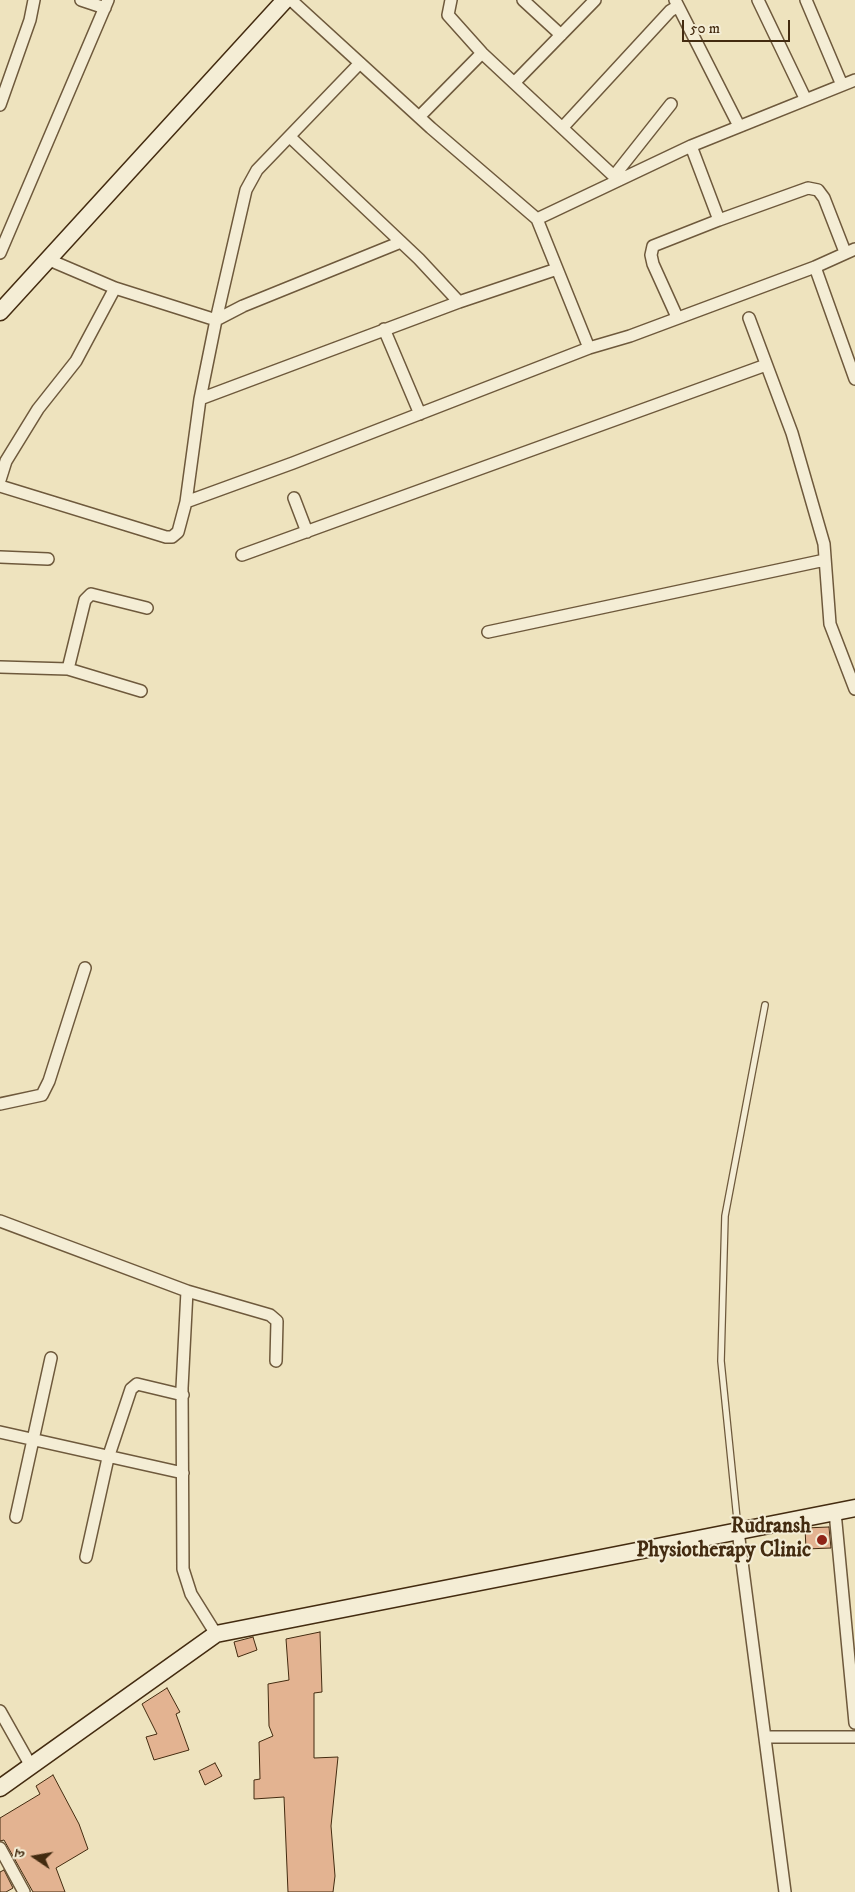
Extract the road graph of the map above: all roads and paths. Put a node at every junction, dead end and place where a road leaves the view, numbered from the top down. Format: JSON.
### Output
{"nodes":[{"id":1,"x":34,"y":0,"type":"edge"},
{"id":2,"x":81,"y":0,"type":"edge"},
{"id":3,"x":285,"y":0,"type":"edge"},
{"id":4,"x":291,"y":0,"type":"edge"},
{"id":5,"x":450,"y":0,"type":"edge"},
{"id":6,"x":523,"y":0,"type":"edge"},
{"id":7,"x":596,"y":0,"type":"edge"},
{"id":8,"x":758,"y":0,"type":"edge"},
{"id":9,"x":806,"y":0,"type":"edge"},
{"id":10,"x":677,"y":3,"type":"edge"},
{"id":11,"x":107,"y":4,"type":"edge"},
{"id":12,"x":561,"y":35,"type":"junction"},
{"id":13,"x":482,"y":53,"type":"junction"},
{"id":14,"x":360,"y":63,"type":"junction"},
{"id":15,"x":855,"y":80,"type":"edge"},
{"id":16,"x":515,"y":82,"type":"junction"},
{"id":17,"x":842,"y":84,"type":"junction"},
{"id":18,"x":805,"y":98,"type":"junction"},
{"id":19,"x":671,"y":104,"type":"dead end"},
{"id":20,"x":0,"y":105,"type":"edge"},
{"id":21,"x":420,"y":118,"type":"junction"},
{"id":22,"x":740,"y":126,"type":"junction"},
{"id":23,"x":563,"y":127,"type":"junction"},
{"id":24,"x":290,"y":137,"type":"junction"},
{"id":25,"x":691,"y":146,"type":"junction"},
{"id":26,"x":616,"y":178,"type":"junction"},
{"id":27,"x":537,"y":219,"type":"junction"},
{"id":28,"x":719,"y":220,"type":"junction"},
{"id":29,"x":402,"y":242,"type":"junction"},
{"id":30,"x":850,"y":251,"type":"edge"},
{"id":31,"x":0,"y":253,"type":"edge"},
{"id":32,"x":48,"y":259,"type":"junction"},
{"id":33,"x":815,"y":267,"type":"junction"},
{"id":34,"x":556,"y":269,"type":"junction"},
{"id":35,"x":115,"y":288,"type":"junction"},
{"id":36,"x":459,"y":302,"type":"junction"},
{"id":37,"x":0,"y":312,"type":"edge"},
{"id":38,"x":677,"y":317,"type":"junction"},
{"id":39,"x":749,"y":318,"type":"dead end"},
{"id":40,"x":216,"y":320,"type":"junction"},
{"id":41,"x":384,"y":329,"type":"junction"},
{"id":42,"x":589,"y":348,"type":"junction"},
{"id":43,"x":766,"y":365,"type":"junction"},
{"id":44,"x":855,"y":378,"type":"edge"},
{"id":45,"x":200,"y":399,"type":"junction"},
{"id":46,"x":420,"y":414,"type":"junction"},
{"id":47,"x":0,"y":480,"type":"edge"},
{"id":48,"x":0,"y":486,"type":"edge"},
{"id":49,"x":294,"y":498,"type":"dead end"},
{"id":50,"x":186,"y":502,"type":"junction"},
{"id":51,"x":307,"y":532,"type":"junction"},
{"id":52,"x":242,"y":555,"type":"dead end"},
{"id":53,"x":0,"y":557,"type":"edge"},
{"id":54,"x":48,"y":559,"type":"dead end"},
{"id":55,"x":825,"y":560,"type":"junction"},
{"id":56,"x":147,"y":608,"type":"dead end"},
{"id":57,"x":488,"y":632,"type":"dead end"},
{"id":58,"x":0,"y":667,"type":"edge"},
{"id":59,"x":68,"y":669,"type":"junction"},
{"id":60,"x":855,"y":689,"type":"edge"},
{"id":61,"x":141,"y":691,"type":"dead end"},
{"id":62,"x":85,"y":968,"type":"dead end"},
{"id":63,"x":765,"y":1005,"type":"dead end"},
{"id":64,"x":0,"y":1104,"type":"edge"},
{"id":65,"x":0,"y":1221,"type":"edge"},
{"id":66,"x":187,"y":1291,"type":"junction"},
{"id":67,"x":50,"y":1358,"type":"dead end"},
{"id":68,"x":276,"y":1361,"type":"dead end"},
{"id":69,"x":183,"y":1395,"type":"junction"},
{"id":70,"x":0,"y":1432,"type":"edge"},
{"id":71,"x":34,"y":1440,"type":"junction"},
{"id":72,"x":108,"y":1458,"type":"junction"},
{"id":73,"x":183,"y":1474,"type":"junction"},
{"id":74,"x":855,"y":1508,"type":"edge"},
{"id":75,"x":835,"y":1512,"type":"junction"},
{"id":76,"x":16,"y":1517,"type":"dead end"},
{"id":77,"x":738,"y":1531,"type":"junction"},
{"id":78,"x":86,"y":1557,"type":"dead end"},
{"id":79,"x":216,"y":1634,"type":"junction"},
{"id":80,"x":0,"y":1711,"type":"edge"},
{"id":81,"x":855,"y":1723,"type":"edge"},
{"id":82,"x":764,"y":1737,"type":"junction"},
{"id":83,"x":855,"y":1737,"type":"edge"},
{"id":84,"x":30,"y":1766,"type":"junction"},
{"id":85,"x":0,"y":1788,"type":"edge"},
{"id":86,"x":0,"y":1848,"type":"edge"},
{"id":87,"x":19,"y":1890,"type":"edge"},
{"id":88,"x":784,"y":1892,"type":"edge"}],
"edges":[{"from":1,"to":20,"type":"street"},
{"from":2,"to":11,"type":"street"},
{"from":3,"to":32,"type":"street"},
{"from":4,"to":14,"type":"street"},
{"from":5,"to":13,"type":"street"},
{"from":6,"to":12,"type":"street"},
{"from":7,"to":12,"type":"street"},
{"from":8,"to":18,"type":"street"},
{"from":9,"to":17,"type":"street"},
{"from":10,"to":22,"type":"street"},
{"from":10,"to":23,"type":"street"},
{"from":11,"to":31,"type":"street"},
{"from":12,"to":16,"type":"street"},
{"from":13,"to":16,"type":"street"},
{"from":13,"to":21,"type":"street"},
{"from":14,"to":21,"type":"street"},
{"from":14,"to":24,"type":"street"},
{"from":15,"to":17,"type":"street"},
{"from":16,"to":23,"type":"street"},
{"from":17,"to":18,"type":"street"},
{"from":18,"to":22,"type":"street"},
{"from":19,"to":26,"type":"street"},
{"from":21,"to":27,"type":"street"},
{"from":22,"to":25,"type":"street"},
{"from":23,"to":26,"type":"street"},
{"from":24,"to":29,"type":"street"},
{"from":24,"to":40,"type":"street"},
{"from":25,"to":26,"type":"street"},
{"from":25,"to":28,"type":"street"},
{"from":26,"to":27,"type":"street"},
{"from":27,"to":34,"type":"street"},
{"from":28,"to":30,"type":"street"},
{"from":28,"to":38,"type":"street"},
{"from":29,"to":36,"type":"street"},
{"from":29,"to":40,"type":"street"},
{"from":30,"to":33,"type":"street"},
{"from":32,"to":35,"type":"street"},
{"from":32,"to":37,"type":"street"},
{"from":33,"to":38,"type":"street"},
{"from":33,"to":44,"type":"street"},
{"from":34,"to":36,"type":"street"},
{"from":34,"to":42,"type":"street"},
{"from":35,"to":40,"type":"street"},
{"from":35,"to":47,"type":"street"},
{"from":36,"to":41,"type":"street"},
{"from":38,"to":42,"type":"street"},
{"from":39,"to":43,"type":"street"},
{"from":40,"to":45,"type":"street"},
{"from":41,"to":45,"type":"street"},
{"from":41,"to":46,"type":"street"},
{"from":42,"to":46,"type":"street"},
{"from":43,"to":51,"type":"street"},
{"from":43,"to":55,"type":"street"},
{"from":45,"to":50,"type":"street"},
{"from":46,"to":50,"type":"street"},
{"from":48,"to":50,"type":"street"},
{"from":49,"to":51,"type":"street"},
{"from":51,"to":52,"type":"street"},
{"from":53,"to":54,"type":"street"},
{"from":55,"to":57,"type":"street"},
{"from":55,"to":60,"type":"street"},
{"from":56,"to":59,"type":"street"},
{"from":58,"to":59,"type":"street"},
{"from":59,"to":61,"type":"street"},
{"from":62,"to":64,"type":"street"},
{"from":63,"to":77,"type":"lane"},
{"from":65,"to":66,"type":"street"},
{"from":66,"to":68,"type":"street"},
{"from":66,"to":69,"type":"street"},
{"from":67,"to":71,"type":"street"},
{"from":69,"to":72,"type":"street"},
{"from":69,"to":73,"type":"street"},
{"from":70,"to":71,"type":"street"},
{"from":71,"to":72,"type":"street"},
{"from":71,"to":76,"type":"street"},
{"from":72,"to":73,"type":"street"},
{"from":72,"to":78,"type":"street"},
{"from":73,"to":79,"type":"street"},
{"from":74,"to":75,"type":"street"},
{"from":75,"to":77,"type":"street"},
{"from":75,"to":81,"type":"street"},
{"from":77,"to":79,"type":"street"},
{"from":77,"to":82,"type":"street"},
{"from":79,"to":84,"type":"street"},
{"from":80,"to":84,"type":"street"},
{"from":82,"to":83,"type":"street"},
{"from":82,"to":88,"type":"street"},
{"from":84,"to":85,"type":"street"},
{"from":86,"to":87,"type":"street"}]}
